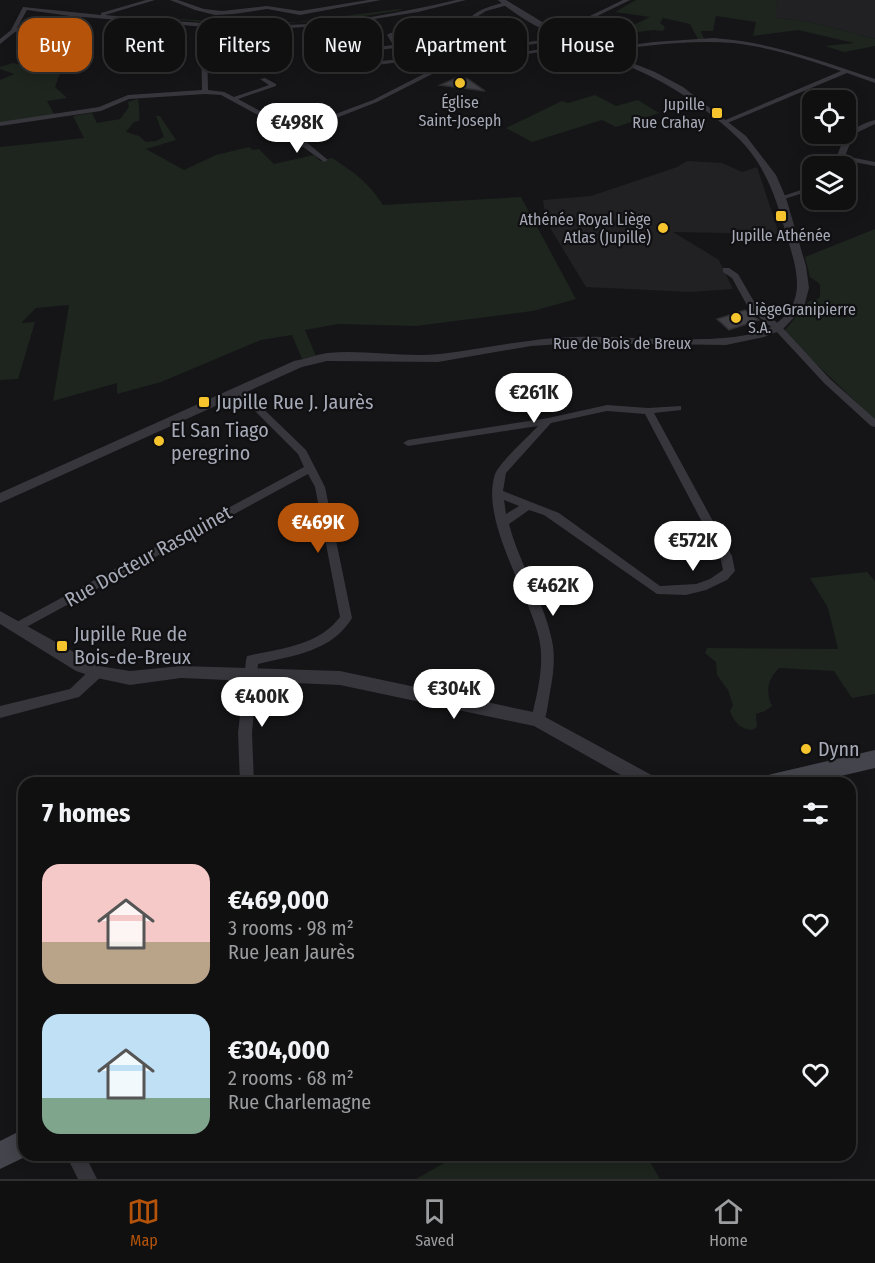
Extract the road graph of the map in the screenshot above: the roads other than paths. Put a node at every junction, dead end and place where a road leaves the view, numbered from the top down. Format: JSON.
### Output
{"nodes":[{"id":1,"x":24,"y":0,"type":"edge"},
{"id":2,"x":152,"y":0,"type":"edge"},
{"id":3,"x":173,"y":0,"type":"edge"},
{"id":4,"x":378,"y":0,"type":"edge"},
{"id":5,"x":463,"y":0,"type":"edge"},
{"id":6,"x":627,"y":0,"type":"edge"},
{"id":7,"x":502,"y":1,"type":"edge"},
{"id":8,"x":25,"y":8,"type":"junction"},
{"id":9,"x":422,"y":11,"type":"junction"},
{"id":10,"x":300,"y":13,"type":"junction"},
{"id":11,"x":430,"y":14,"type":"dead end"},
{"id":12,"x":94,"y":16,"type":"junction"},
{"id":13,"x":287,"y":16,"type":"dead end"},
{"id":14,"x":378,"y":18,"type":"edge"},
{"id":15,"x":471,"y":18,"type":"edge"},
{"id":16,"x":590,"y":18,"type":"edge"},
{"id":17,"x":539,"y":24,"type":"edge"},
{"id":18,"x":197,"y":27,"type":"edge"},
{"id":19,"x":13,"y":31,"type":"junction"},
{"id":20,"x":0,"y":42,"type":"edge"},
{"id":21,"x":636,"y":47,"type":"edge"},
{"id":22,"x":636,"y":69,"type":"edge"},
{"id":23,"x":847,"y":71,"type":"junction"},
{"id":24,"x":205,"y":72,"type":"edge"},
{"id":25,"x":432,"y":72,"type":"edge"},
{"id":26,"x":263,"y":79,"type":"dead end"},
{"id":27,"x":875,"y":81,"type":"edge"},
{"id":28,"x":205,"y":92,"type":"junction"},
{"id":29,"x":233,"y":99,"type":"junction"},
{"id":30,"x":725,"y":122,"type":"junction"},
{"id":31,"x":875,"y":122,"type":"edge"},
{"id":32,"x":0,"y":124,"type":"edge"},
{"id":33,"x":299,"y":130,"type":"junction"},
{"id":34,"x":842,"y":156,"type":"edge"},
{"id":35,"x":324,"y":160,"type":"dead end"},
{"id":36,"x":856,"y":161,"type":"edge"},
{"id":37,"x":875,"y":164,"type":"edge"},
{"id":38,"x":802,"y":191,"type":"edge"},
{"id":39,"x":781,"y":198,"type":"junction"},
{"id":40,"x":726,"y":270,"type":"dead end"},
{"id":41,"x":778,"y":328,"type":"junction"},
{"id":42,"x":238,"y":390,"type":"junction"},
{"id":43,"x":677,"y":408,"type":"dead end"},
{"id":44,"x":648,"y":411,"type":"junction"},
{"id":45,"x":548,"y":421,"type":"junction"},
{"id":46,"x":875,"y":424,"type":"edge"},
{"id":47,"x":512,"y":426,"type":"junction"},
{"id":48,"x":408,"y":443,"type":"dead end"},
{"id":49,"x":525,"y":444,"type":"junction"},
{"id":50,"x":310,"y":468,"type":"junction"},
{"id":51,"x":496,"y":492,"type":"junction"},
{"id":52,"x":0,"y":498,"type":"edge"},
{"id":53,"x":527,"y":506,"type":"junction"},
{"id":54,"x":502,"y":522,"type":"junction"},
{"id":55,"x":0,"y":617,"type":"edge"},
{"id":56,"x":18,"y":627,"type":"junction"},
{"id":57,"x":97,"y":672,"type":"junction"},
{"id":58,"x":250,"y":674,"type":"junction"},
{"id":59,"x":0,"y":712,"type":"edge"},
{"id":60,"x":538,"y":720,"type":"junction"},
{"id":61,"x":875,"y":759,"type":"edge"},
{"id":62,"x":247,"y":777,"type":"edge"},
{"id":63,"x":640,"y":777,"type":"edge"},
{"id":64,"x":798,"y":777,"type":"edge"},
{"id":65,"x":18,"y":1146,"type":"edge"},
{"id":66,"x":0,"y":1155,"type":"edge"},
{"id":67,"x":78,"y":1161,"type":"edge"},
{"id":68,"x":88,"y":1179,"type":"edge"}],
"edges":[{"from":1,"to":8,"type":"street"},
{"from":2,"to":12,"type":"street"},
{"from":3,"to":10,"type":"street"},
{"from":4,"to":10,"type":"street"},
{"from":5,"to":9,"type":"street"},
{"from":6,"to":16,"type":"street"},
{"from":7,"to":15,"type":"street"},
{"from":7,"to":17,"type":"street","name":"Rue de Bois de Breux"},
{"from":8,"to":12,"type":"street"},
{"from":8,"to":19,"type":"street"},
{"from":9,"to":11,"type":"street"},
{"from":9,"to":14,"type":"street"},
{"from":10,"to":13,"type":"street"},
{"from":12,"to":18,"type":"street"},
{"from":12,"to":19,"type":"street"},
{"from":19,"to":20,"type":"street"},
{"from":21,"to":23,"type":"street"},
{"from":22,"to":30,"type":"street","name":"Rue de Bois de Breux"},
{"from":23,"to":27,"type":"street"},
{"from":23,"to":30,"type":"street"},
{"from":24,"to":28,"type":"street"},
{"from":25,"to":33,"type":"street"},
{"from":26,"to":29,"type":"street"},
{"from":28,"to":29,"type":"street"},
{"from":28,"to":32,"type":"street"},
{"from":29,"to":33,"type":"street"},
{"from":30,"to":39,"type":"street","name":"Rue de Bois de Breux"},
{"from":31,"to":34,"type":"street"},
{"from":33,"to":35,"type":"street"},
{"from":36,"to":37,"type":"street"},
{"from":38,"to":39,"type":"street"},
{"from":39,"to":41,"type":"street","name":"Rue de Bois de Breux"},
{"from":40,"to":41,"type":"street"},
{"from":41,"to":42,"type":"street","name":"Rue de Bois de Breux"},
{"from":41,"to":46,"type":"street"},
{"from":42,"to":50,"type":"street"},
{"from":42,"to":52,"type":"street","name":"Rue de Bois de Breux"},
{"from":43,"to":44,"type":"street"},
{"from":44,"to":45,"type":"street"},
{"from":44,"to":53,"type":"street"},
{"from":45,"to":47,"type":"street"},
{"from":45,"to":49,"type":"street"},
{"from":47,"to":48,"type":"street"},
{"from":47,"to":49,"type":"street"},
{"from":49,"to":51,"type":"street"},
{"from":50,"to":56,"type":"street","name":"Rue Docteur Rasquinet"},
{"from":50,"to":58,"type":"street"},
{"from":51,"to":53,"type":"street"},
{"from":51,"to":54,"type":"street"},
{"from":53,"to":54,"type":"street"},
{"from":54,"to":60,"type":"street"},
{"from":55,"to":56,"type":"street"},
{"from":56,"to":57,"type":"street"},
{"from":57,"to":58,"type":"street"},
{"from":57,"to":59,"type":"street"},
{"from":58,"to":60,"type":"street"},
{"from":58,"to":62,"type":"street"},
{"from":60,"to":63,"type":"street"},
{"from":61,"to":64,"type":"main road"},
{"from":65,"to":66,"type":"main road"},
{"from":67,"to":68,"type":"street"}]}
